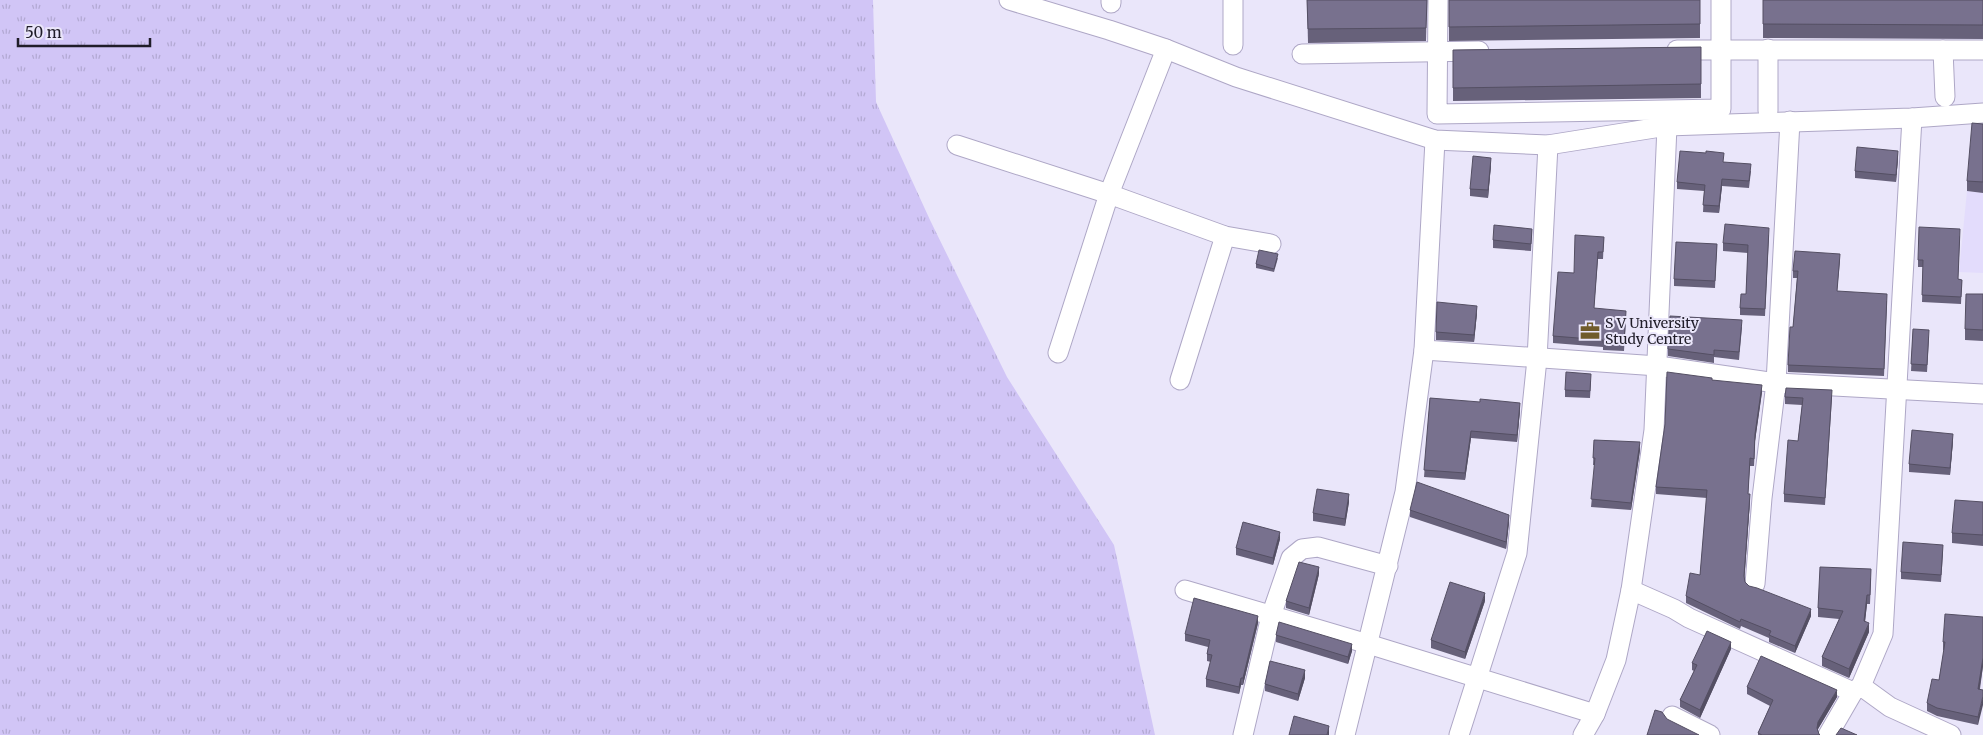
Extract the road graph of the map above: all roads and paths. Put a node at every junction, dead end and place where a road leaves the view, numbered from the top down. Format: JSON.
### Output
{"nodes":[{"id":1,"x":1009,"y":0,"type":"edge"},
{"id":2,"x":1233,"y":0,"type":"edge"},
{"id":3,"x":1438,"y":0,"type":"edge"},
{"id":4,"x":1721,"y":0,"type":"edge"},
{"id":5,"x":1233,"y":45,"type":"dead end"},
{"id":6,"x":1166,"y":49,"type":"junction"},
{"id":7,"x":1721,"y":49,"type":"junction"},
{"id":8,"x":1768,"y":49,"type":"junction"},
{"id":9,"x":1663,"y":50,"type":"edge"},
{"id":10,"x":1943,"y":50,"type":"junction"},
{"id":11,"x":1983,"y":50,"type":"edge"},
{"id":12,"x":1439,"y":51,"type":"junction"},
{"id":13,"x":1498,"y":51,"type":"edge"},
{"id":14,"x":1302,"y":54,"type":"dead end"},
{"id":15,"x":1945,"y":97,"type":"dead end"},
{"id":16,"x":1768,"y":111,"type":"dead end"},
{"id":17,"x":1983,"y":113,"type":"edge"},
{"id":18,"x":1912,"y":118,"type":"junction"},
{"id":19,"x":1790,"y":121,"type":"junction"},
{"id":20,"x":1667,"y":126,"type":"junction"},
{"id":21,"x":1435,"y":140,"type":"junction"},
{"id":22,"x":958,"y":145,"type":"dead end"},
{"id":23,"x":1548,"y":145,"type":"junction"},
{"id":24,"x":1109,"y":194,"type":"junction"},
{"id":25,"x":1225,"y":236,"type":"junction"},
{"id":26,"x":1272,"y":244,"type":"dead end"},
{"id":27,"x":1424,"y":350,"type":"junction"},
{"id":28,"x":1058,"y":353,"type":"dead end"},
{"id":29,"x":1537,"y":359,"type":"junction"},
{"id":30,"x":1658,"y":366,"type":"junction"},
{"id":31,"x":1180,"y":380,"type":"dead end"},
{"id":32,"x":1776,"y":383,"type":"junction"},
{"id":33,"x":1898,"y":388,"type":"junction"},
{"id":34,"x":1983,"y":394,"type":"edge"},
{"id":35,"x":1388,"y":566,"type":"junction"},
{"id":36,"x":1755,"y":584,"type":"dead end"},
{"id":37,"x":1185,"y":590,"type":"dead end"},
{"id":38,"x":1631,"y":590,"type":"junction"},
{"id":39,"x":1272,"y":616,"type":"junction"},
{"id":40,"x":1368,"y":644,"type":"junction"},
{"id":41,"x":1476,"y":678,"type":"junction"},
{"id":42,"x":1857,"y":689,"type":"junction"},
{"id":43,"x":1595,"y":714,"type":"junction"},
{"id":44,"x":1672,"y":716,"type":"dead end"},
{"id":45,"x":1243,"y":735,"type":"edge"},
{"id":46,"x":1345,"y":735,"type":"edge"},
{"id":47,"x":1458,"y":735,"type":"edge"},
{"id":48,"x":1583,"y":735,"type":"edge"},
{"id":49,"x":1710,"y":735,"type":"edge"},
{"id":50,"x":1828,"y":735,"type":"edge"},
{"id":51,"x":1952,"y":735,"type":"edge"}],
"edges":[{"from":1,"to":6,"type":"street"},
{"from":2,"to":5,"type":"street"},
{"from":3,"to":12,"type":"street"},
{"from":4,"to":7,"type":"street"},
{"from":6,"to":21,"type":"street"},
{"from":6,"to":24,"type":"street"},
{"from":7,"to":8,"type":"street"},
{"from":7,"to":9,"type":"street"},
{"from":7,"to":12,"type":"street"},
{"from":8,"to":10,"type":"street"},
{"from":8,"to":16,"type":"street"},
{"from":10,"to":11,"type":"street"},
{"from":10,"to":15,"type":"street"},
{"from":12,"to":13,"type":"street"},
{"from":12,"to":14,"type":"street"},
{"from":17,"to":18,"type":"street"},
{"from":18,"to":19,"type":"street"},
{"from":18,"to":33,"type":"street"},
{"from":19,"to":20,"type":"street"},
{"from":19,"to":32,"type":"street"},
{"from":20,"to":23,"type":"street"},
{"from":20,"to":30,"type":"street"},
{"from":21,"to":23,"type":"street"},
{"from":21,"to":27,"type":"street"},
{"from":22,"to":24,"type":"street"},
{"from":23,"to":29,"type":"street"},
{"from":24,"to":25,"type":"street"},
{"from":24,"to":28,"type":"street"},
{"from":25,"to":26,"type":"street"},
{"from":25,"to":31,"type":"street"},
{"from":27,"to":29,"type":"street"},
{"from":27,"to":35,"type":"street"},
{"from":29,"to":30,"type":"street"},
{"from":29,"to":41,"type":"street"},
{"from":30,"to":32,"type":"street"},
{"from":30,"to":38,"type":"street"},
{"from":32,"to":33,"type":"street"},
{"from":32,"to":36,"type":"street"},
{"from":33,"to":34,"type":"street"},
{"from":33,"to":42,"type":"street"},
{"from":35,"to":39,"type":"street"},
{"from":35,"to":40,"type":"street"},
{"from":37,"to":39,"type":"street"},
{"from":38,"to":42,"type":"street"},
{"from":38,"to":43,"type":"street"},
{"from":39,"to":40,"type":"street"},
{"from":39,"to":45,"type":"street"},
{"from":40,"to":41,"type":"street"},
{"from":40,"to":46,"type":"street"},
{"from":41,"to":43,"type":"street"},
{"from":41,"to":47,"type":"street"},
{"from":42,"to":50,"type":"street"},
{"from":42,"to":51,"type":"street"},
{"from":43,"to":48,"type":"street"},
{"from":44,"to":49,"type":"street"}]}
